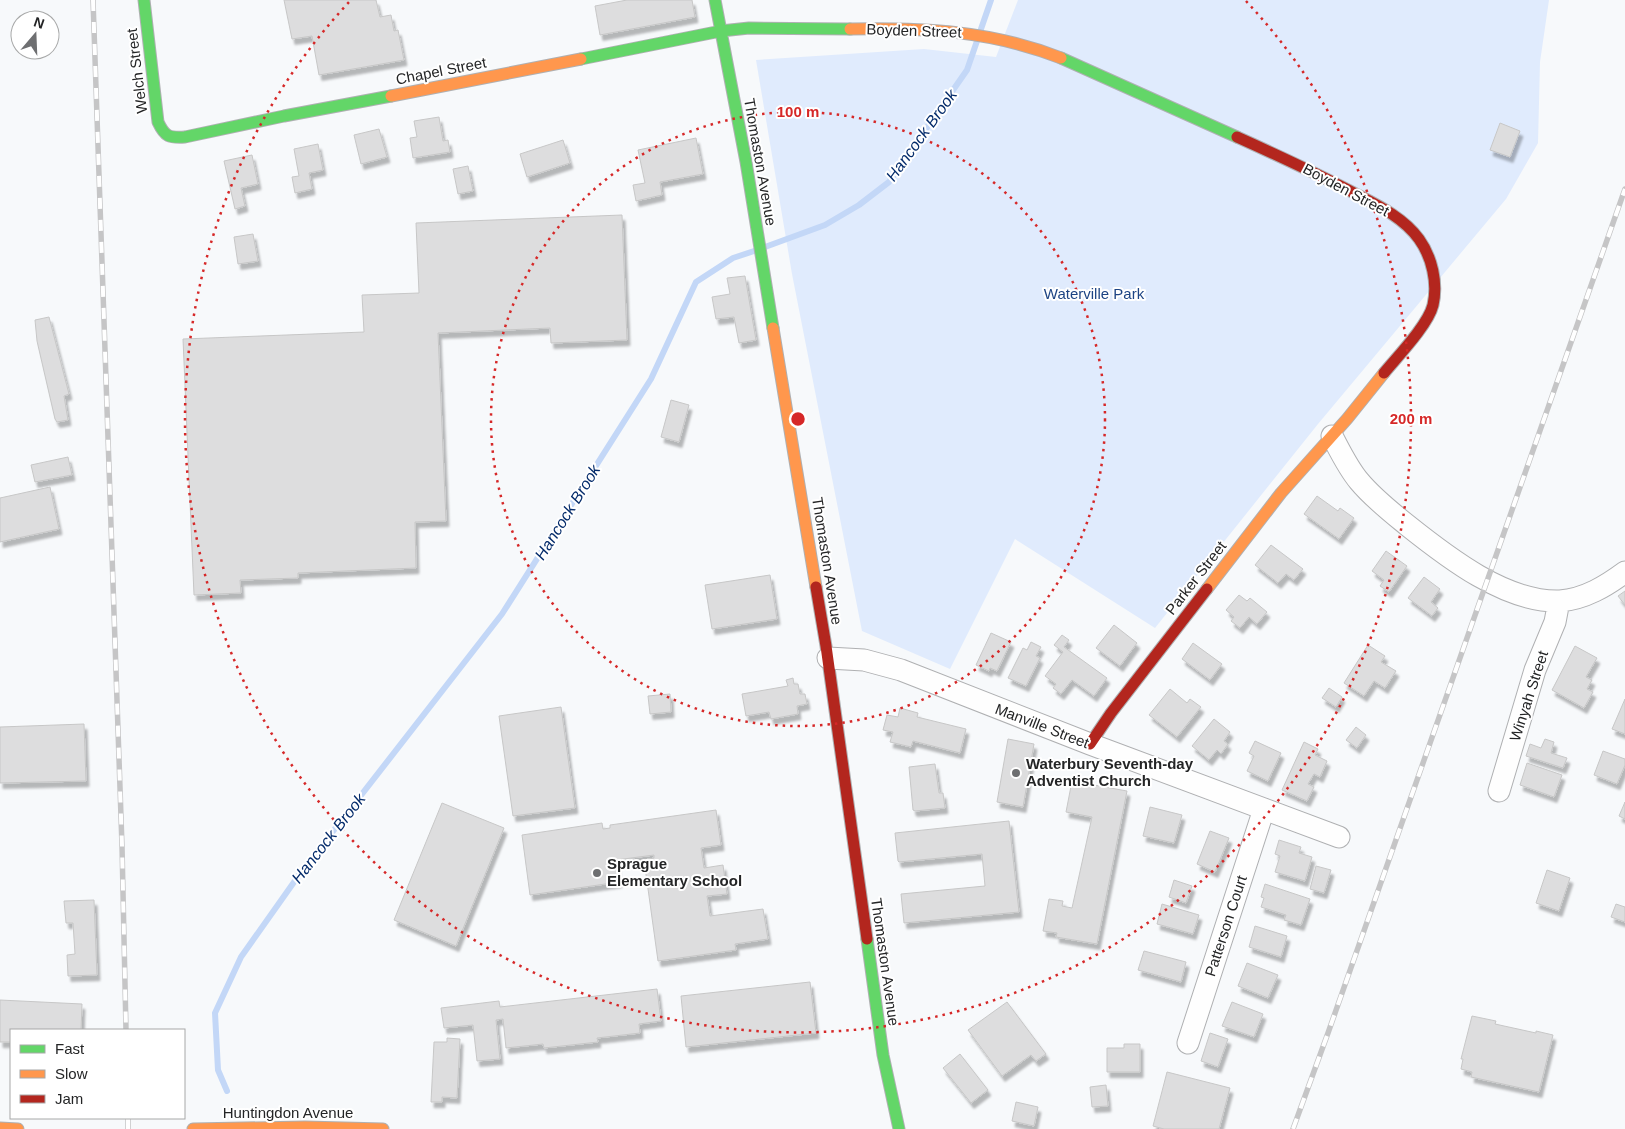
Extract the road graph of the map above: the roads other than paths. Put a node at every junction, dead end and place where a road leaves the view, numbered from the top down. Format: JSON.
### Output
{"nodes":[{"id":1,"x":144,"y":0,"type":"edge"},
{"id":2,"x":715,"y":0,"type":"edge"},
{"id":3,"x":721,"y":30,"type":"junction"},
{"id":4,"x":167,"y":136,"type":"joint"},
{"id":5,"x":1332,"y":436,"type":"junction"},
{"id":6,"x":1625,"y":572,"type":"edge"},
{"id":7,"x":1559,"y":601,"type":"junction"},
{"id":8,"x":828,"y":658,"type":"junction"},
{"id":9,"x":1090,"y":744,"type":"junction"},
{"id":10,"x":1499,"y":791,"type":"dead end"},
{"id":11,"x":1264,"y":810,"type":"junction"},
{"id":12,"x":1339,"y":837,"type":"dead end"},
{"id":13,"x":1188,"y":1043,"type":"dead end"},
{"id":14,"x":0,"y":1128,"type":"edge"},
{"id":15,"x":18,"y":1129,"type":"edge"},
{"id":16,"x":193,"y":1129,"type":"edge"},
{"id":17,"x":383,"y":1129,"type":"edge"},
{"id":18,"x":899,"y":1129,"type":"edge"}],
"edges":[{"from":1,"to":4,"type":"street","name":"Welch Street"},
{"from":2,"to":3,"type":"street","name":"Thomaston Avenue"},
{"from":3,"to":4,"type":"street","name":"Chapel Street"},
{"from":3,"to":5,"type":"street","name":"Boyden Street"},
{"from":3,"to":8,"type":"street","name":"Thomaston Avenue"},
{"from":5,"to":7,"type":"street"},
{"from":5,"to":9,"type":"street","name":"Parker Street"},
{"from":6,"to":7,"type":"street"},
{"from":7,"to":10,"type":"street","name":"Winyah Street"},
{"from":8,"to":9,"type":"street","name":"Manville Street"},
{"from":8,"to":18,"type":"street","name":"Thomaston Avenue"},
{"from":9,"to":11,"type":"street","name":"Manville Street"},
{"from":11,"to":12,"type":"street","name":"Manville Street"},
{"from":11,"to":13,"type":"street","name":"Patterson Court"},
{"from":14,"to":15,"type":"street"},
{"from":16,"to":17,"type":"street","name":"Huntingdon Avenue"}]}
